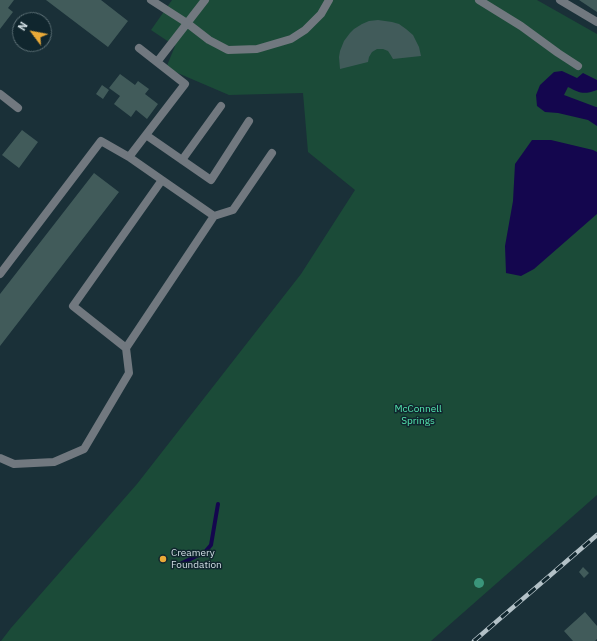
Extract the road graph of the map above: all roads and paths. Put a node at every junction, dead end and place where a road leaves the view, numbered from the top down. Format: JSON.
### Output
{"nodes":[{"id":1,"x":150,"y":0,"type":"edge"},
{"id":2,"x":205,"y":0,"type":"edge"},
{"id":3,"x":329,"y":0,"type":"edge"},
{"id":4,"x":479,"y":0,"type":"edge"},
{"id":5,"x":560,"y":0,"type":"edge"},
{"id":6,"x":597,"y":22,"type":"edge"},
{"id":7,"x":187,"y":23,"type":"junction"},
{"id":8,"x":139,"y":48,"type":"dead end"},
{"id":9,"x":157,"y":62,"type":"junction"},
{"id":10,"x":578,"y":66,"type":"dead end"},
{"id":11,"x":0,"y":94,"type":"edge"},
{"id":12,"x":221,"y":106,"type":"dead end"},
{"id":13,"x":18,"y":108,"type":"dead end"},
{"id":14,"x":249,"y":121,"type":"dead end"},
{"id":15,"x":146,"y":135,"type":"junction"},
{"id":16,"x":272,"y":153,"type":"dead end"},
{"id":17,"x":130,"y":157,"type":"junction"},
{"id":18,"x":182,"y":160,"type":"junction"},
{"id":19,"x":162,"y":180,"type":"junction"},
{"id":20,"x":214,"y":216,"type":"junction"},
{"id":21,"x":0,"y":274,"type":"edge"},
{"id":22,"x":126,"y":348,"type":"junction"},
{"id":23,"x":0,"y":458,"type":"edge"}],
"edges":[{"from":1,"to":7,"type":"street"},
{"from":2,"to":7,"type":"street"},
{"from":3,"to":7,"type":"street"},
{"from":4,"to":10,"type":"street"},
{"from":5,"to":6,"type":"street"},
{"from":7,"to":9,"type":"street"},
{"from":8,"to":9,"type":"street"},
{"from":9,"to":15,"type":"street"},
{"from":11,"to":13,"type":"street"},
{"from":12,"to":18,"type":"street"},
{"from":14,"to":18,"type":"street"},
{"from":15,"to":17,"type":"street"},
{"from":15,"to":18,"type":"street"},
{"from":16,"to":20,"type":"street"},
{"from":17,"to":19,"type":"street"},
{"from":17,"to":21,"type":"street"},
{"from":19,"to":20,"type":"street"},
{"from":19,"to":22,"type":"street"},
{"from":20,"to":22,"type":"street"},
{"from":22,"to":23,"type":"street"}]}
